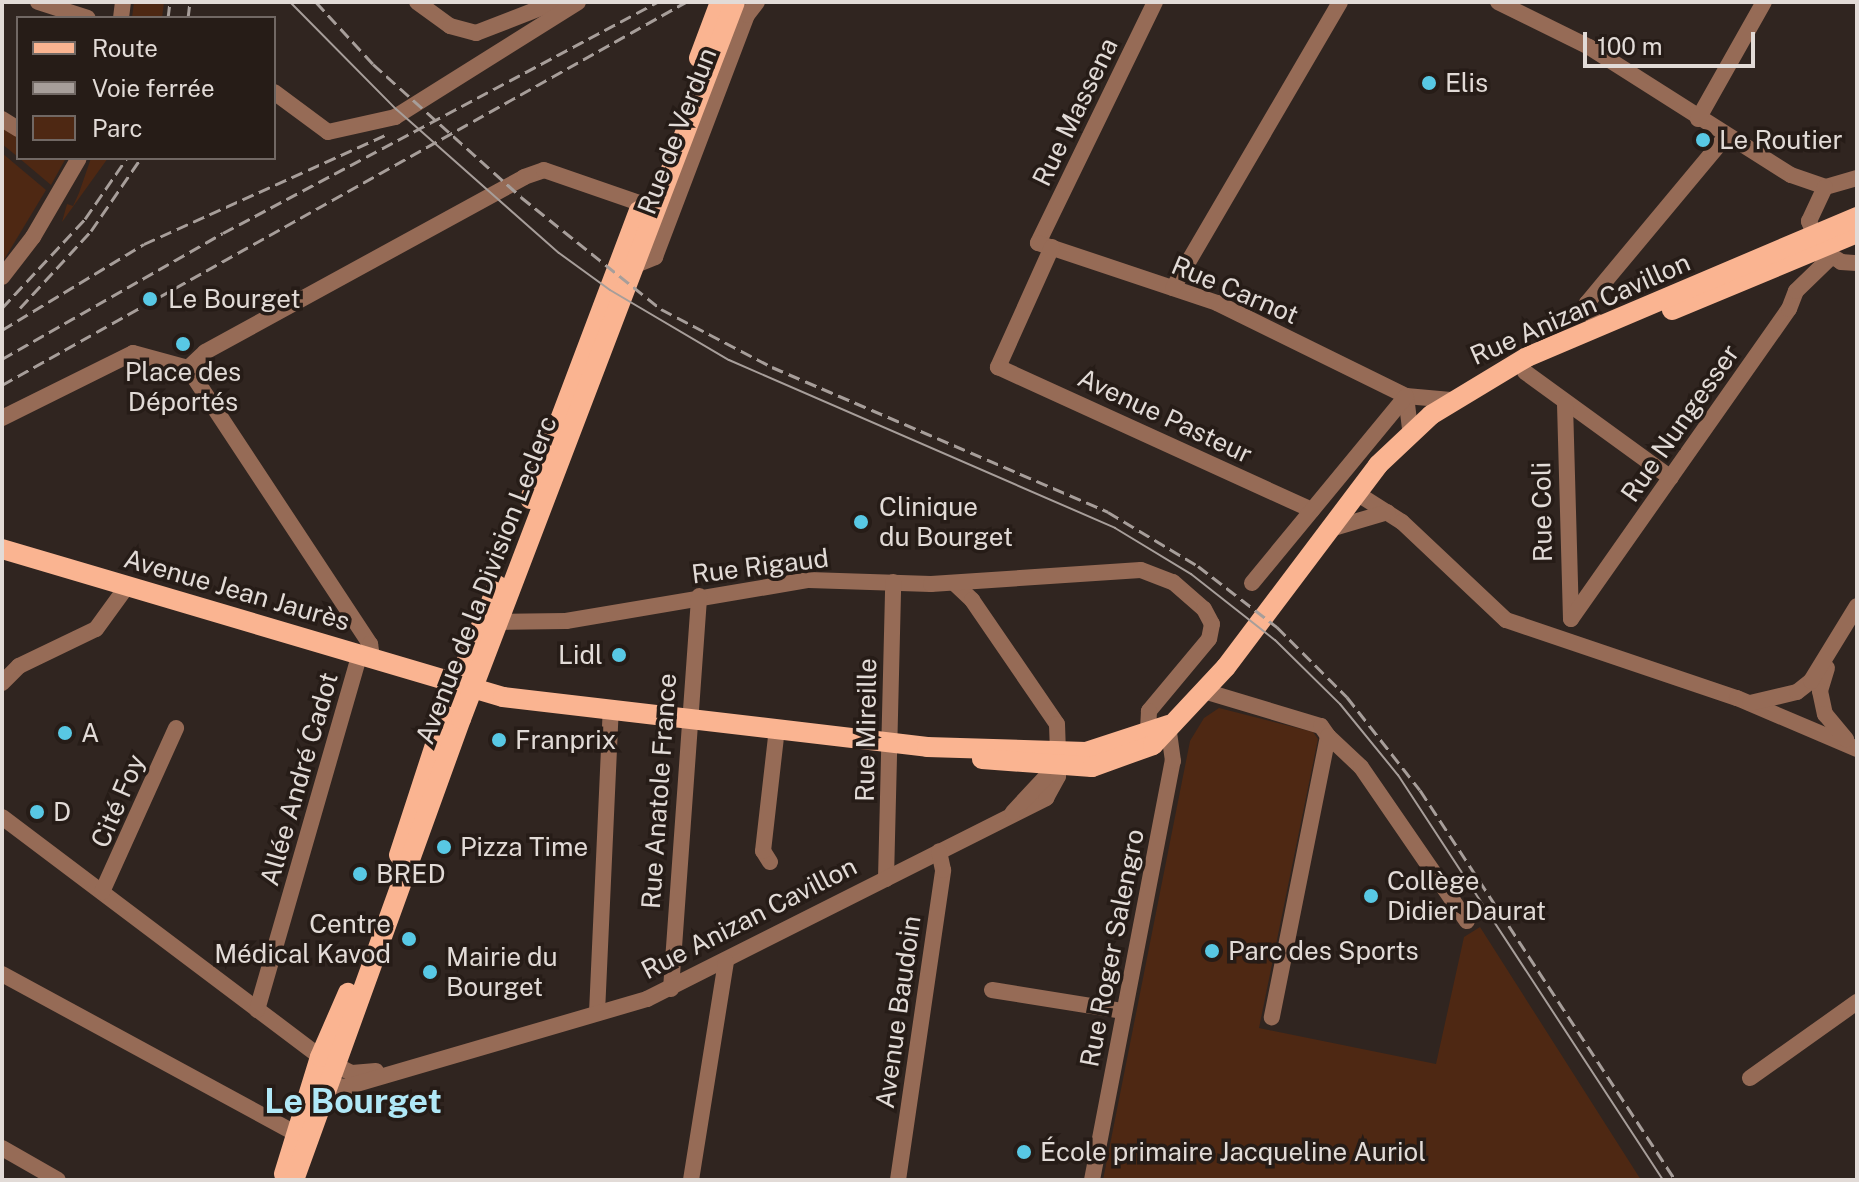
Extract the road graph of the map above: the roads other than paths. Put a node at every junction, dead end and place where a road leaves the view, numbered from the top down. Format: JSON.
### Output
{"nodes":[{"id":1,"x":38,"y":2,"type":"edge"},
{"id":2,"x":417,"y":2,"type":"edge"},
{"id":3,"x":556,"y":2,"type":"edge"},
{"id":4,"x":578,"y":2,"type":"edge"},
{"id":5,"x":720,"y":2,"type":"edge"},
{"id":6,"x":735,"y":2,"type":"edge"},
{"id":7,"x":757,"y":2,"type":"edge"},
{"id":8,"x":1155,"y":2,"type":"edge"},
{"id":9,"x":1340,"y":2,"type":"edge"},
{"id":10,"x":1498,"y":2,"type":"edge"},
{"id":11,"x":1764,"y":2,"type":"edge"},
{"id":12,"x":82,"y":16,"type":"edge"},
{"id":13,"x":276,"y":94,"type":"edge"},
{"id":14,"x":1698,"y":119,"type":"junction"},
{"id":15,"x":1726,"y":136,"type":"junction"},
{"id":16,"x":78,"y":160,"type":"edge"},
{"id":17,"x":1791,"y":175,"type":"junction"},
{"id":18,"x":1857,"y":178,"type":"edge"},
{"id":19,"x":1825,"y":187,"type":"junction"},
{"id":20,"x":642,"y":204,"type":"junction"},
{"id":21,"x":1811,"y":208,"type":"junction"},
{"id":22,"x":1857,"y":217,"type":"edge"},
{"id":23,"x":1857,"y":233,"type":"edge"},
{"id":24,"x":1045,"y":245,"type":"junction"},
{"id":25,"x":1820,"y":247,"type":"junction"},
{"id":26,"x":1788,"y":261,"type":"junction"},
{"id":27,"x":1856,"y":265,"type":"edge"},
{"id":28,"x":633,"y":266,"type":"junction"},
{"id":29,"x":2,"y":277,"type":"edge"},
{"id":30,"x":1173,"y":288,"type":"junction"},
{"id":31,"x":1796,"y":291,"type":"junction"},
{"id":32,"x":1597,"y":327,"type":"junction"},
{"id":33,"x":998,"y":367,"type":"joint"},
{"id":34,"x":188,"y":368,"type":"junction"},
{"id":35,"x":1525,"y":372,"type":"junction"},
{"id":36,"x":1406,"y":396,"type":"junction"},
{"id":37,"x":1451,"y":400,"type":"junction"},
{"id":38,"x":1565,"y":404,"type":"junction"},
{"id":39,"x":2,"y":418,"type":"edge"},
{"id":40,"x":1410,"y":431,"type":"junction"},
{"id":41,"x":1671,"y":478,"type":"junction"},
{"id":42,"x":1358,"y":494,"type":"junction"},
{"id":43,"x":1312,"y":510,"type":"junction"},
{"id":44,"x":1388,"y":512,"type":"junction"},
{"id":45,"x":1330,"y":529,"type":"junction"},
{"id":46,"x":2,"y":549,"type":"edge"},
{"id":47,"x":893,"y":582,"type":"junction"},
{"id":48,"x":954,"y":583,"type":"junction"},
{"id":49,"x":1252,"y":583,"type":"dead end"},
{"id":50,"x":128,"y":585,"type":"junction"},
{"id":51,"x":699,"y":596,"type":"junction"},
{"id":52,"x":1857,"y":606,"type":"edge"},
{"id":53,"x":1571,"y":619,"type":"joint"},
{"id":54,"x":498,"y":622,"type":"junction"},
{"id":55,"x":1831,"y":655,"type":"junction"},
{"id":56,"x":366,"y":656,"type":"junction"},
{"id":57,"x":2,"y":683,"type":"edge"},
{"id":58,"x":464,"y":688,"type":"junction"},
{"id":59,"x":1204,"y":691,"type":"junction"},
{"id":60,"x":1749,"y":703,"type":"junction"},
{"id":61,"x":611,"y":708,"type":"junction"},
{"id":62,"x":688,"y":719,"type":"junction"},
{"id":63,"x":1168,"y":725,"type":"junction"},
{"id":64,"x":176,"y":728,"type":"dead end"},
{"id":65,"x":777,"y":729,"type":"junction"},
{"id":66,"x":1148,"y":732,"type":"junction"},
{"id":67,"x":1328,"y":736,"type":"junction"},
{"id":68,"x":890,"y":743,"type":"junction"},
{"id":69,"x":1857,"y":748,"type":"edge"},
{"id":70,"x":1056,"y":759,"type":"junction"},
{"id":71,"x":2,"y":817,"type":"edge"},
{"id":72,"x":939,"y":851,"type":"junction"},
{"id":73,"x":770,"y":862,"type":"dead end"},
{"id":74,"x":886,"y":879,"type":"junction"},
{"id":75,"x":102,"y":892,"type":"junction"},
{"id":76,"x":1467,"y":921,"type":"dead end"},
{"id":77,"x":726,"y":962,"type":"junction"},
{"id":78,"x":2,"y":974,"type":"edge"},
{"id":79,"x":671,"y":989,"type":"junction"},
{"id":80,"x":992,"y":990,"type":"dead end"},
{"id":81,"x":1857,"y":1002,"type":"edge"},
{"id":82,"x":257,"y":1010,"type":"junction"},
{"id":83,"x":1123,"y":1011,"type":"junction"},
{"id":84,"x":597,"y":1013,"type":"junction"},
{"id":85,"x":1272,"y":1017,"type":"dead end"},
{"id":86,"x":329,"y":1061,"type":"junction"},
{"id":87,"x":393,"y":1071,"type":"junction"},
{"id":88,"x":1750,"y":1078,"type":"dead end"},
{"id":89,"x":330,"y":1085,"type":"junction"},
{"id":90,"x":295,"y":1133,"type":"junction"},
{"id":91,"x":2,"y":1148,"type":"edge"},
{"id":92,"x":58,"y":1180,"type":"edge"},
{"id":93,"x":283,"y":1180,"type":"edge"},
{"id":94,"x":294,"y":1180,"type":"edge"},
{"id":95,"x":691,"y":1180,"type":"edge"},
{"id":96,"x":898,"y":1180,"type":"edge"},
{"id":97,"x":1092,"y":1180,"type":"edge"}],
"edges":[{"from":1,"to":12,"type":"street"},
{"from":2,"to":3,"type":"street"},
{"from":4,"to":13,"type":"street"},
{"from":5,"to":20,"type":"main road","name":"Avenue de la Division Leclerc"},
{"from":6,"to":28,"type":"main road","name":"Avenue de la Division Leclerc"},
{"from":7,"to":28,"type":"street","name":"Rue de Verdun"},
{"from":8,"to":24,"type":"street","name":"Rue Massena"},
{"from":9,"to":30,"type":"street"},
{"from":10,"to":14,"type":"street"},
{"from":11,"to":14,"type":"street"},
{"from":14,"to":15,"type":"street"},
{"from":15,"to":17,"type":"street"},
{"from":15,"to":32,"type":"street"},
{"from":16,"to":29,"type":"street"},
{"from":17,"to":19,"type":"street"},
{"from":17,"to":21,"type":"street"},
{"from":18,"to":19,"type":"street"},
{"from":19,"to":21,"type":"street"},
{"from":20,"to":34,"type":"street"},
{"from":20,"to":58,"type":"main road","name":"Avenue de la Division Leclerc"},
{"from":21,"to":25,"type":"street"},
{"from":22,"to":25,"type":"main road"},
{"from":23,"to":25,"type":"main road"},
{"from":24,"to":30,"type":"street","name":"Rue Carnot"},
{"from":24,"to":33,"type":"street","name":"Rue Massena"},
{"from":25,"to":26,"type":"main road","name":"Rue Anizan Cavillon"},
{"from":25,"to":27,"type":"street"},
{"from":25,"to":31,"type":"street","name":"Rue Nungesser"},
{"from":25,"to":32,"type":"main road","name":"Rue Anizan Cavillon"},
{"from":26,"to":31,"type":"street"},
{"from":26,"to":35,"type":"main road","name":"Rue Anizan Cavillon"},
{"from":28,"to":54,"type":"main road","name":"Avenue de la Division Leclerc"},
{"from":30,"to":36,"type":"street","name":"Rue Carnot"},
{"from":31,"to":41,"type":"street","name":"Rue Nungesser"},
{"from":32,"to":37,"type":"main road","name":"Rue Anizan Cavillon"},
{"from":33,"to":43,"type":"street","name":"Avenue Pasteur"},
{"from":34,"to":39,"type":"street"},
{"from":34,"to":56,"type":"street"},
{"from":35,"to":38,"type":"street"},
{"from":35,"to":42,"type":"main road","name":"Rue Anizan Cavillon"},
{"from":36,"to":37,"type":"street"},
{"from":36,"to":40,"type":"street"},
{"from":36,"to":43,"type":"street"},
{"from":37,"to":40,"type":"main road","name":"Rue Anizan Cavillon"},
{"from":38,"to":41,"type":"street"},
{"from":38,"to":53,"type":"street","name":"Rue Coli"},
{"from":40,"to":42,"type":"main road","name":"Rue Anizan Cavillon"},
{"from":41,"to":53,"type":"street","name":"Rue Nungesser"},
{"from":42,"to":44,"type":"street"},
{"from":42,"to":45,"type":"main road","name":"Rue Anizan Cavillon"},
{"from":43,"to":49,"type":"street"},
{"from":44,"to":45,"type":"street"},
{"from":44,"to":60,"type":"street"},
{"from":45,"to":59,"type":"main road","name":"Rue Anizan Cavillon"},
{"from":46,"to":50,"type":"main road","name":"Avenue Jean Jaurès"},
{"from":47,"to":48,"type":"street","name":"Rue Rigaud"},
{"from":47,"to":51,"type":"street","name":"Rue Rigaud"},
{"from":47,"to":68,"type":"street","name":"Rue Mireille"},
{"from":48,"to":66,"type":"street","name":"Rue Rigaud"},
{"from":48,"to":70,"type":"street"},
{"from":50,"to":56,"type":"main road","name":"Avenue Jean Jaurès"},
{"from":50,"to":57,"type":"street"},
{"from":51,"to":54,"type":"street","name":"Rue Rigaud"},
{"from":51,"to":62,"type":"street","name":"Rue Anatole France"},
{"from":52,"to":55,"type":"street"},
{"from":54,"to":58,"type":"main road","name":"Avenue de la Division Leclerc"},
{"from":55,"to":60,"type":"street"},
{"from":55,"to":69,"type":"street"},
{"from":56,"to":58,"type":"main road","name":"Avenue Jean Jaurès"},
{"from":56,"to":82,"type":"street","name":"Allée André Cadot"},
{"from":58,"to":61,"type":"main road","name":"Avenue Jean Jaurès"},
{"from":58,"to":86,"type":"main road","name":"Avenue de la Division Leclerc"},
{"from":59,"to":63,"type":"main road","name":"Rue Anizan Cavillon"},
{"from":59,"to":67,"type":"street"},
{"from":60,"to":69,"type":"street"},
{"from":61,"to":62,"type":"main road"},
{"from":61,"to":84,"type":"street"},
{"from":62,"to":65,"type":"main road"},
{"from":62,"to":79,"type":"street","name":"Rue Anatole France"},
{"from":63,"to":66,"type":"main road","name":"Rue Anizan Cavillon"},
{"from":63,"to":70,"type":"main road","name":"Rue Anizan Cavillon"},
{"from":63,"to":83,"type":"street","name":"Rue Roger Salengro"},
{"from":64,"to":75,"type":"street","name":"Cité Foy"},
{"from":65,"to":68,"type":"main road"},
{"from":65,"to":73,"type":"street"},
{"from":66,"to":70,"type":"main road","name":"Rue Anizan Cavillon"},
{"from":67,"to":76,"type":"street"},
{"from":67,"to":85,"type":"street"},
{"from":68,"to":70,"type":"main road"},
{"from":68,"to":74,"type":"street","name":"Rue Mireille"},
{"from":70,"to":72,"type":"street","name":"Rue Anizan Cavillon"},
{"from":71,"to":75,"type":"street"},
{"from":72,"to":74,"type":"street","name":"Rue Anizan Cavillon"},
{"from":72,"to":96,"type":"street","name":"Avenue Baudoin"},
{"from":74,"to":77,"type":"street","name":"Rue Anizan Cavillon"},
{"from":75,"to":82,"type":"street"},
{"from":77,"to":79,"type":"street","name":"Rue Anizan Cavillon"},
{"from":77,"to":95,"type":"street"},
{"from":78,"to":90,"type":"street"},
{"from":79,"to":84,"type":"street","name":"Rue Anizan Cavillon"},
{"from":80,"to":83,"type":"street"},
{"from":81,"to":88,"type":"street"},
{"from":82,"to":86,"type":"street"},
{"from":83,"to":97,"type":"street","name":"Rue Roger Salengro"},
{"from":84,"to":87,"type":"street","name":"Rue Anizan Cavillon"},
{"from":86,"to":87,"type":"street","name":"Rue Anizan Cavillon"},
{"from":86,"to":89,"type":"main road","name":"Avenue de la Division Leclerc"},
{"from":86,"to":90,"type":"main road","name":"Avenue de la Division Leclerc"},
{"from":87,"to":89,"type":"street","name":"Rue Anizan Cavillon"},
{"from":89,"to":94,"type":"main road","name":"Avenue de la Division Leclerc"},
{"from":90,"to":93,"type":"main road","name":"Avenue de la Division Leclerc"},
{"from":91,"to":92,"type":"street"}]}
